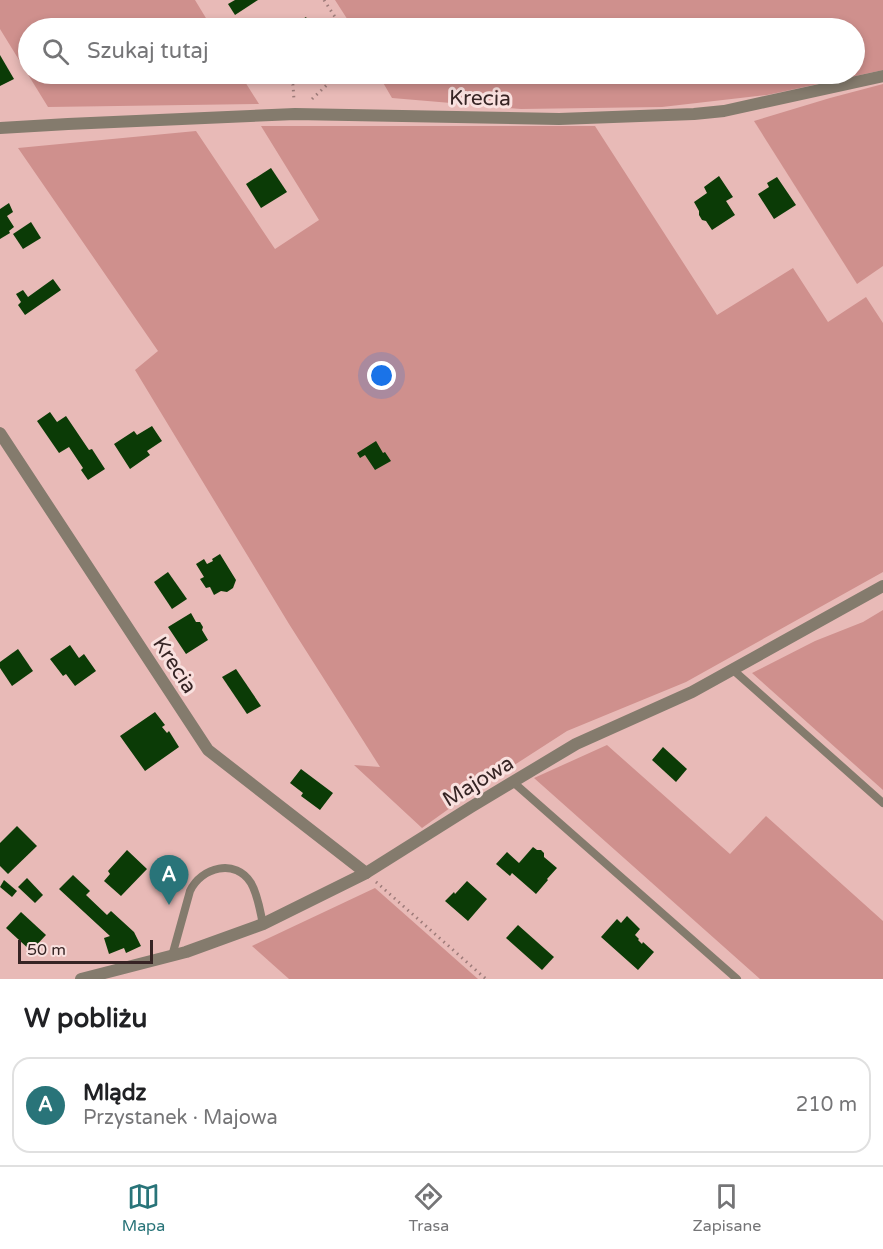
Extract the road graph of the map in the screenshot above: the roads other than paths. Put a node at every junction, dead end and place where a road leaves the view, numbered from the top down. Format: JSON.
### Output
{"nodes":[{"id":1,"x":883,"y":76,"type":"edge"},
{"id":2,"x":865,"y":80,"type":"edge"},
{"id":3,"x":847,"y":84,"type":"edge"},
{"id":4,"x":0,"y":128,"type":"edge"},
{"id":5,"x":0,"y":433,"type":"edge"},
{"id":6,"x":883,"y":586,"type":"edge"},
{"id":7,"x":732,"y":669,"type":"junction"},
{"id":8,"x":513,"y":782,"type":"junction"},
{"id":9,"x":883,"y":803,"type":"edge"},
{"id":10,"x":366,"y":873,"type":"junction"},
{"id":11,"x":263,"y":924,"type":"junction"},
{"id":12,"x":172,"y":956,"type":"junction"},
{"id":13,"x":81,"y":979,"type":"edge"},
{"id":14,"x":736,"y":979,"type":"edge"}],
"edges":[{"from":1,"to":2,"type":"street","name":"Krecia"},
{"from":3,"to":4,"type":"street","name":"Krecia"},
{"from":5,"to":10,"type":"street","name":"Krecia"},
{"from":6,"to":7,"type":"street","name":"Majowa"},
{"from":7,"to":8,"type":"street","name":"Majowa"},
{"from":7,"to":9,"type":"lane"},
{"from":8,"to":10,"type":"street","name":"Majowa"},
{"from":8,"to":14,"type":"lane"},
{"from":10,"to":11,"type":"street","name":"Majowa"},
{"from":11,"to":12,"type":"street","name":"Majowa"},
{"from":11,"to":12,"type":"lane"},
{"from":12,"to":13,"type":"street","name":"Majowa"}]}
